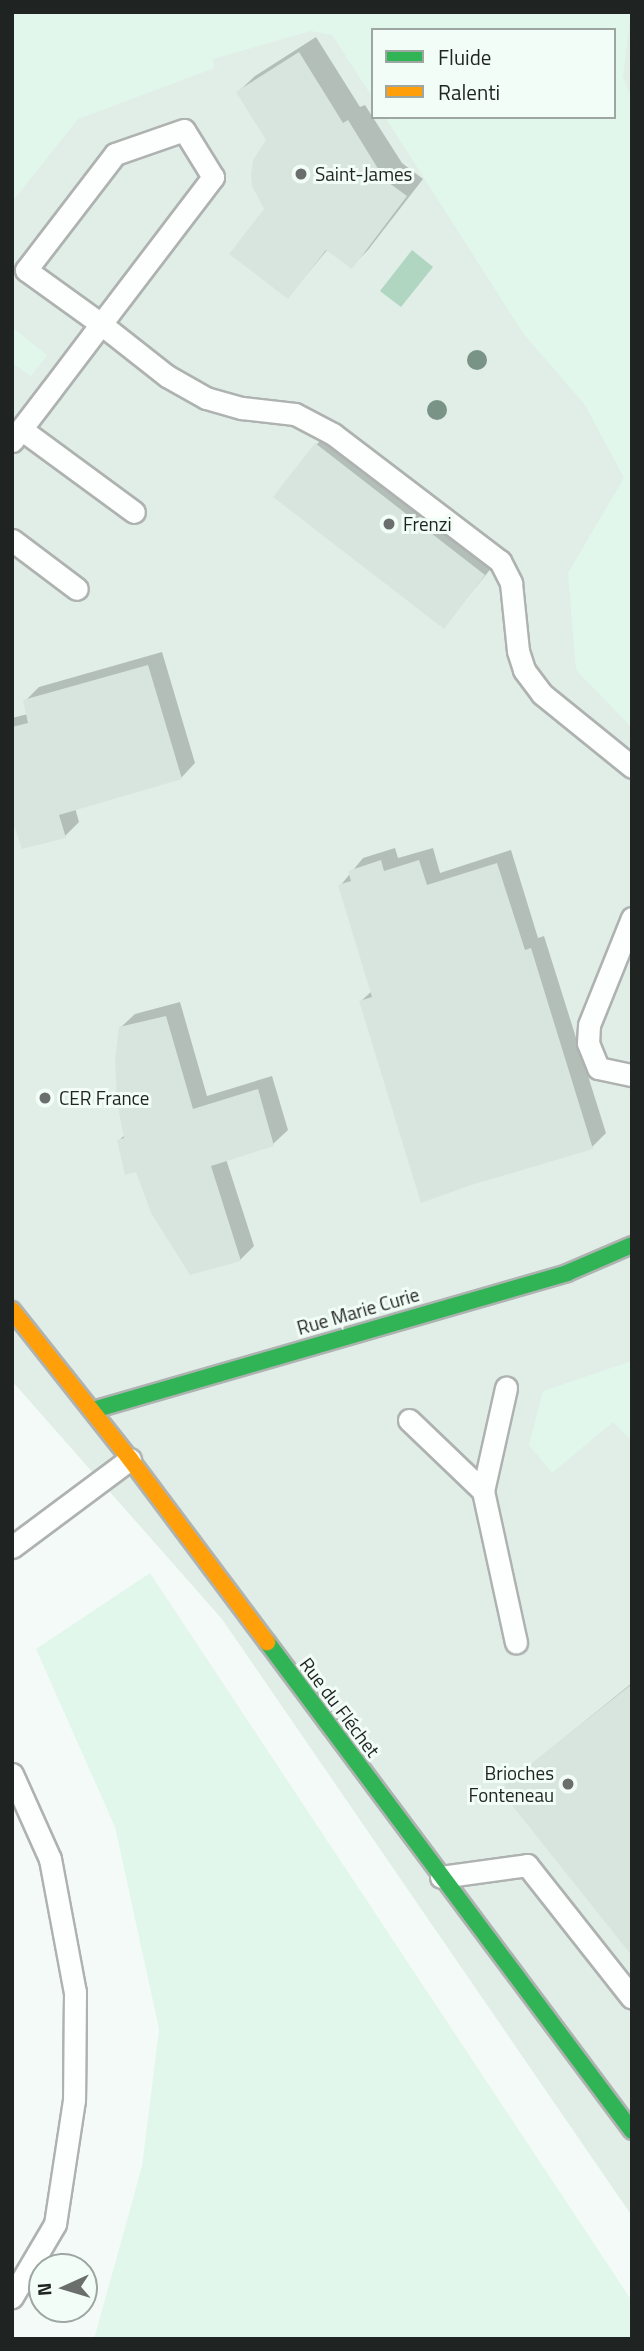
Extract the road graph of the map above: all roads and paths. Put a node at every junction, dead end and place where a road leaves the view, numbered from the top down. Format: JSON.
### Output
{"nodes":[{"id":1,"x":19,"y":265,"type":"edge"},
{"id":2,"x":101,"y":324,"type":"junction"},
{"id":3,"x":17,"y":435,"type":"edge"},
{"id":4,"x":134,"y":512,"type":"dead end"},
{"id":5,"x":12,"y":540,"type":"edge"},
{"id":6,"x":78,"y":589,"type":"dead end"},
{"id":7,"x":632,"y":767,"type":"edge"},
{"id":8,"x":632,"y":918,"type":"edge"},
{"id":9,"x":632,"y":1075,"type":"edge"},
{"id":10,"x":632,"y":1245,"type":"edge"},
{"id":11,"x":12,"y":1310,"type":"edge"},
{"id":12,"x":506,"y":1388,"type":"dead end"},
{"id":13,"x":93,"y":1410,"type":"junction"},
{"id":14,"x":409,"y":1420,"type":"dead end"},
{"id":15,"x":130,"y":1459,"type":"junction"},
{"id":16,"x":483,"y":1491,"type":"junction"},
{"id":17,"x":12,"y":1547,"type":"edge"},
{"id":18,"x":516,"y":1642,"type":"dead end"},
{"id":19,"x":12,"y":1774,"type":"edge"},
{"id":20,"x":441,"y":1877,"type":"junction"},
{"id":21,"x":632,"y":1998,"type":"edge"},
{"id":22,"x":632,"y":2131,"type":"edge"},
{"id":23,"x":12,"y":2297,"type":"edge"}],
"edges":[{"from":1,"to":2,"type":"lane"},
{"from":1,"to":2,"type":"lane"},
{"from":2,"to":3,"type":"lane"},
{"from":2,"to":7,"type":"lane"},
{"from":3,"to":4,"type":"lane"},
{"from":5,"to":6,"type":"lane"},
{"from":8,"to":9,"type":"lane"},
{"from":10,"to":13,"type":"street","name":"Rue Marie Curie"},
{"from":11,"to":13,"type":"street","name":"Rue du Fléchet"},
{"from":12,"to":16,"type":"lane"},
{"from":13,"to":15,"type":"street","name":"Rue du Fléchet"},
{"from":14,"to":16,"type":"lane"},
{"from":15,"to":17,"type":"lane"},
{"from":15,"to":20,"type":"street","name":"Rue du Fléchet"},
{"from":16,"to":18,"type":"lane"},
{"from":19,"to":23,"type":"lane"},
{"from":20,"to":21,"type":"lane"},
{"from":20,"to":22,"type":"street","name":"Rue du Fléchet"}]}
